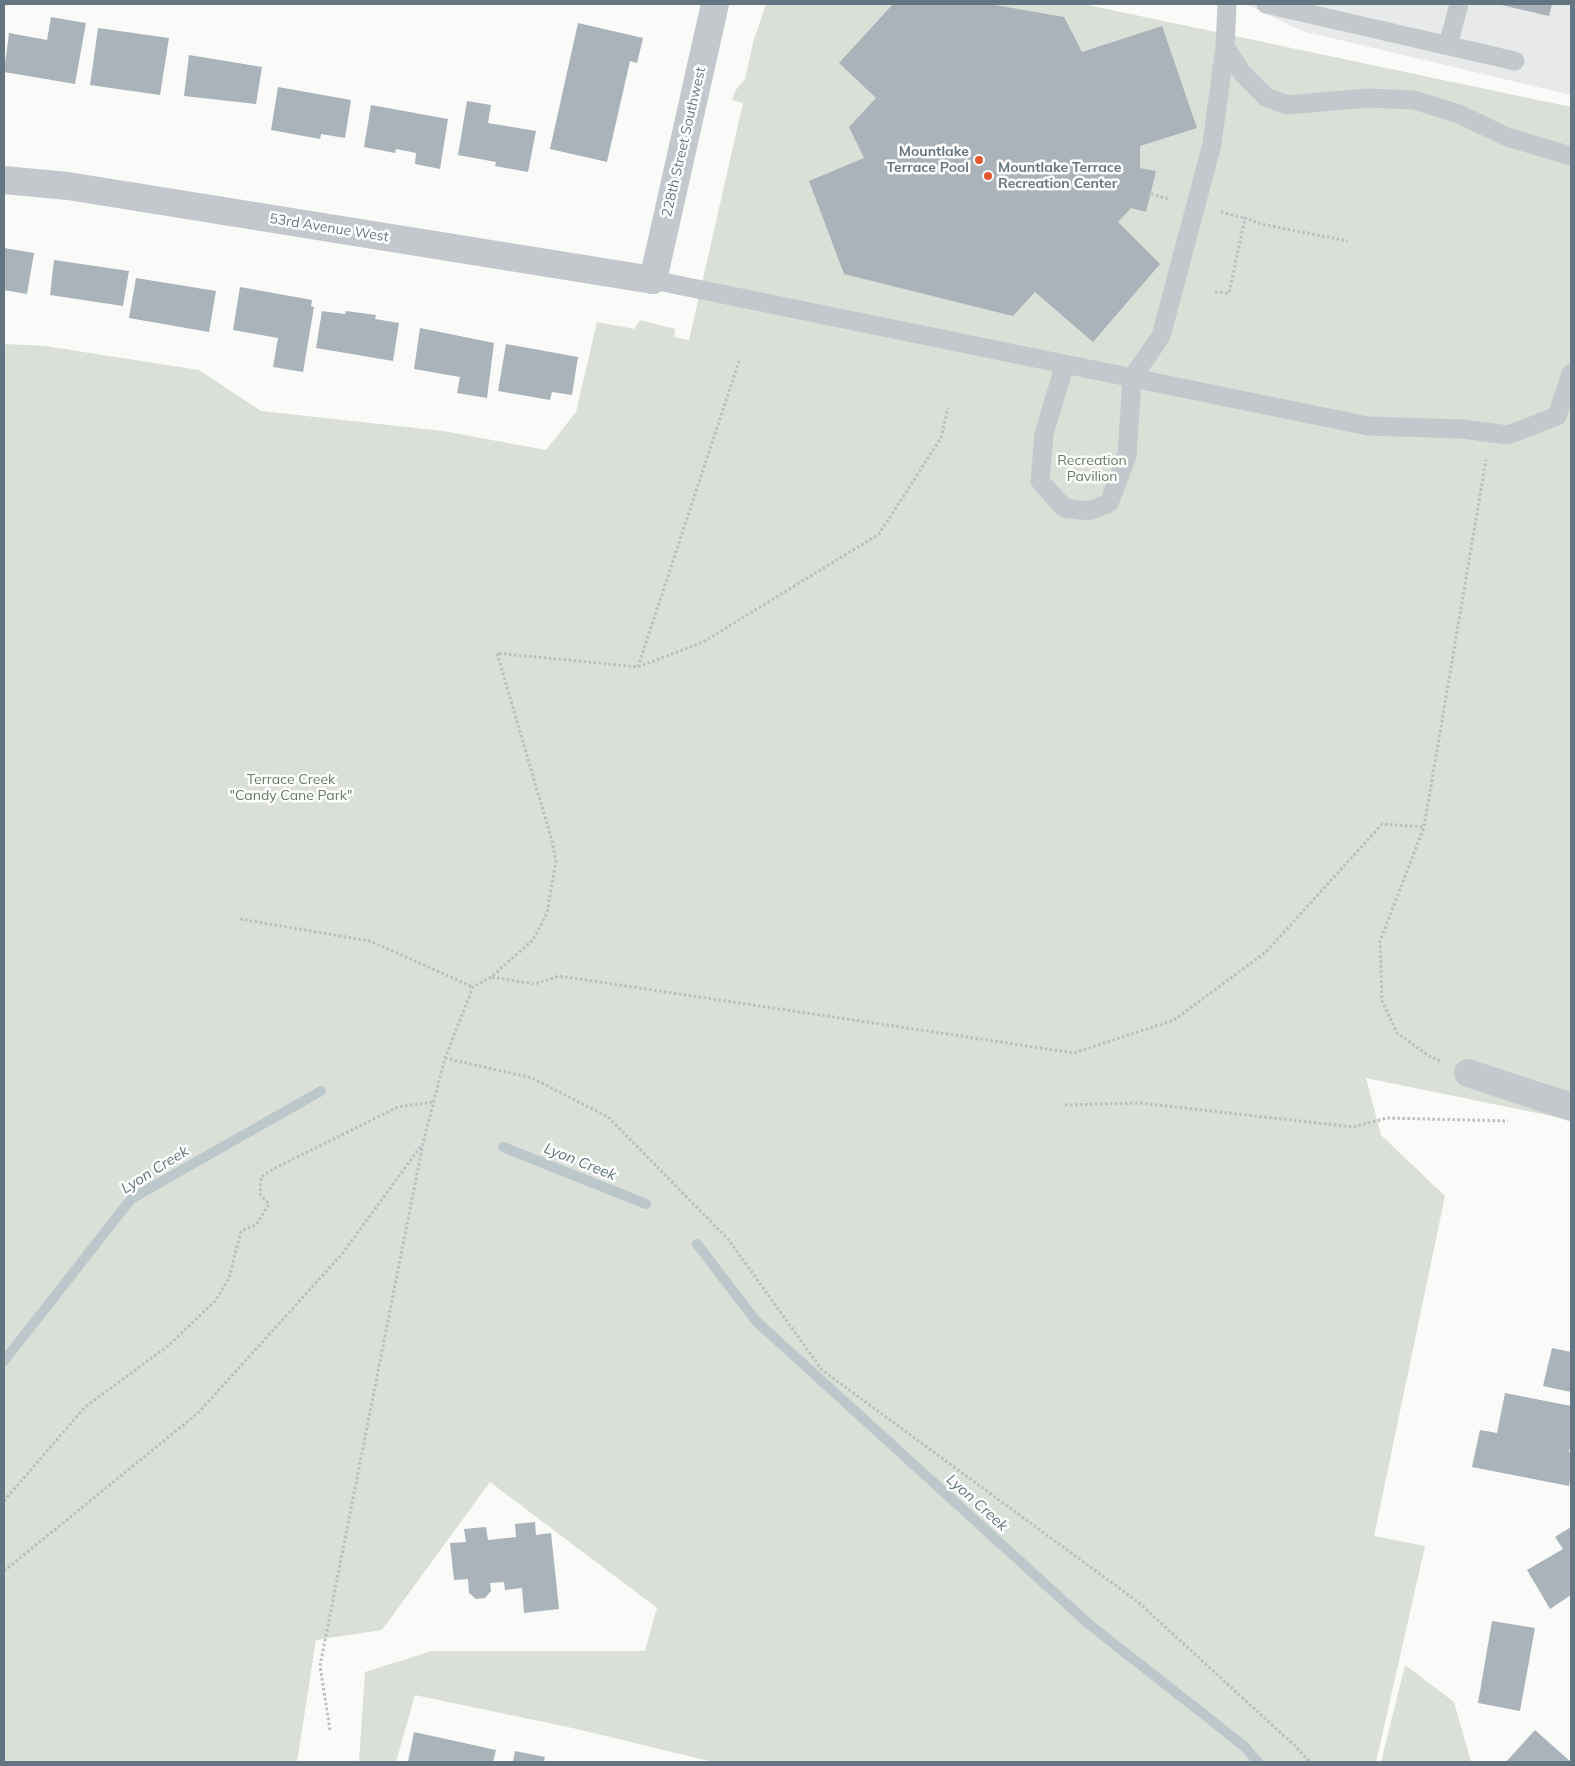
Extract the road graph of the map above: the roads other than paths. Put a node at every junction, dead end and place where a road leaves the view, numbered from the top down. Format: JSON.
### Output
{"nodes":[{"id":1,"x":715,"y":4,"type":"edge"},
{"id":2,"x":1227,"y":4,"type":"edge"},
{"id":3,"x":1266,"y":4,"type":"edge"},
{"id":4,"x":1459,"y":4,"type":"edge"},
{"id":5,"x":1448,"y":45,"type":"junction"},
{"id":6,"x":1225,"y":47,"type":"junction"},
{"id":7,"x":1515,"y":61,"type":"dead end"},
{"id":8,"x":1571,"y":156,"type":"edge"},
{"id":9,"x":4,"y":180,"type":"edge"},
{"id":10,"x":653,"y":280,"type":"junction"},
{"id":11,"x":1065,"y":364,"type":"junction"},
{"id":12,"x":1571,"y":374,"type":"edge"},
{"id":13,"x":1132,"y":378,"type":"junction"},
{"id":14,"x":1564,"y":421,"type":"edge"},
{"id":15,"x":1468,"y":1073,"type":"road end"},
{"id":16,"x":1571,"y":1107,"type":"edge"}],
"edges":[{"from":1,"to":10,"type":"street","name":"228th Street Southwest"},
{"from":2,"to":6,"type":"lane"},
{"from":3,"to":5,"type":"lane"},
{"from":4,"to":5,"type":"lane"},
{"from":5,"to":7,"type":"lane"},
{"from":6,"to":8,"type":"lane"},
{"from":6,"to":13,"type":"lane"},
{"from":9,"to":10,"type":"street","name":"53rd Avenue West"},
{"from":10,"to":11,"type":"lane"},
{"from":11,"to":13,"type":"lane"},
{"from":11,"to":13,"type":"lane"},
{"from":12,"to":14,"type":"lane"},
{"from":13,"to":14,"type":"lane"},
{"from":15,"to":16,"type":"street"}]}
